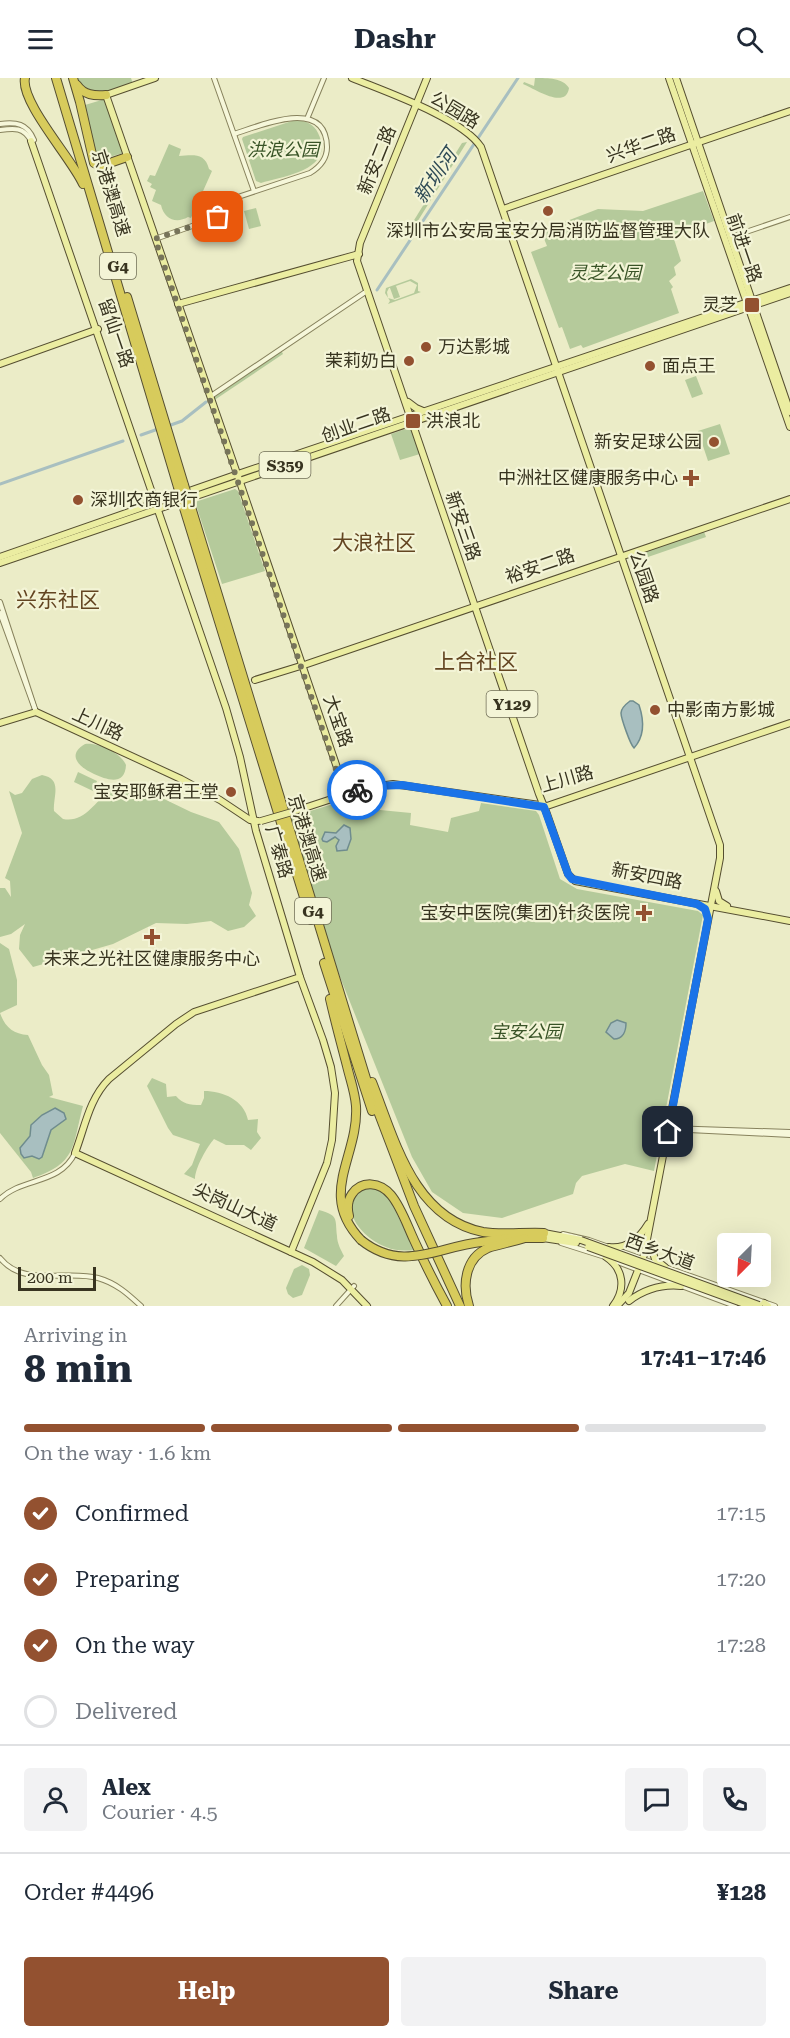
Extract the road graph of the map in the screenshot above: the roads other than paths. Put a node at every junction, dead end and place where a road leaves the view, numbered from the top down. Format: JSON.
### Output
{"nodes":[{"id":1,"x":25,"y":78,"type":"edge"},
{"id":2,"x":58,"y":78,"type":"edge"},
{"id":3,"x":74,"y":78,"type":"edge"},
{"id":4,"x":155,"y":78,"type":"edge"},
{"id":5,"x":214,"y":78,"type":"edge"},
{"id":6,"x":324,"y":78,"type":"edge"},
{"id":7,"x":352,"y":78,"type":"edge"},
{"id":8,"x":429,"y":78,"type":"edge"},
{"id":9,"x":669,"y":78,"type":"edge"},
{"id":10,"x":676,"y":78,"type":"edge"},
{"id":11,"x":106,"y":95,"type":"junction"},
{"id":12,"x":81,"y":96,"type":"junction"},
{"id":13,"x":65,"y":103,"type":"junction"},
{"id":14,"x":418,"y":106,"type":"junction"},
{"id":15,"x":790,"y":111,"type":"edge"},
{"id":16,"x":307,"y":118,"type":"junction"},
{"id":17,"x":0,"y":124,"type":"edge"},
{"id":18,"x":0,"y":130,"type":"edge"},
{"id":19,"x":234,"y":134,"type":"junction"},
{"id":20,"x":32,"y":141,"type":"junction"},
{"id":21,"x":695,"y":143,"type":"junction"},
{"id":22,"x":127,"y":157,"type":"junction"},
{"id":23,"x":254,"y":191,"type":"junction"},
{"id":24,"x":504,"y":209,"type":"junction"},
{"id":25,"x":790,"y":217,"type":"edge"},
{"id":26,"x":103,"y":233,"type":"junction"},
{"id":27,"x":730,"y":237,"type":"junction"},
{"id":28,"x":155,"y":239,"type":"junction"},
{"id":29,"x":359,"y":254,"type":"junction"},
{"id":30,"x":736,"y":262,"type":"junction"},
{"id":31,"x":790,"y":288,"type":"edge"},
{"id":32,"x":367,"y":291,"type":"junction"},
{"id":33,"x":790,"y":293,"type":"edge"},
{"id":34,"x":178,"y":304,"type":"junction"},
{"id":35,"x":750,"y":304,"type":"junction"},
{"id":36,"x":96,"y":330,"type":"junction"},
{"id":37,"x":87,"y":334,"type":"junction"},
{"id":38,"x":99,"y":339,"type":"junction"},
{"id":39,"x":0,"y":363,"type":"edge"},
{"id":40,"x":559,"y":369,"type":"junction"},
{"id":41,"x":210,"y":396,"type":"junction"},
{"id":42,"x":407,"y":403,"type":"junction"},
{"id":43,"x":790,"y":412,"type":"edge"},
{"id":44,"x":426,"y":414,"type":"junction"},
{"id":45,"x":412,"y":418,"type":"junction"},
{"id":46,"x":400,"y":422,"type":"junction"},
{"id":47,"x":790,"y":427,"type":"edge"},
{"id":48,"x":164,"y":429,"type":"junction"},
{"id":49,"x":416,"y":431,"type":"junction"},
{"id":50,"x":237,"y":478,"type":"junction"},
{"id":51,"x":790,"y":497,"type":"edge"},
{"id":52,"x":157,"y":506,"type":"junction"},
{"id":53,"x":188,"y":507,"type":"junction"},
{"id":54,"x":622,"y":555,"type":"junction"},
{"id":55,"x":0,"y":557,"type":"edge"},
{"id":56,"x":0,"y":563,"type":"edge"},
{"id":57,"x":0,"y":603,"type":"edge"},
{"id":58,"x":476,"y":605,"type":"junction"},
{"id":59,"x":0,"y":613,"type":"edge"},
{"id":60,"x":301,"y":664,"type":"junction"},
{"id":61,"x":255,"y":680,"type":"dead end"},
{"id":62,"x":36,"y":712,"type":"junction"},
{"id":63,"x":790,"y":722,"type":"edge"},
{"id":64,"x":0,"y":723,"type":"edge"},
{"id":65,"x":691,"y":756,"type":"junction"},
{"id":66,"x":345,"y":794,"type":"junction"},
{"id":67,"x":546,"y":805,"type":"junction"},
{"id":68,"x":258,"y":821,"type":"junction"},
{"id":69,"x":715,"y":891,"type":"junction"},
{"id":70,"x":698,"y":902,"type":"junction"},
{"id":71,"x":712,"y":905,"type":"junction"},
{"id":72,"x":727,"y":908,"type":"junction"},
{"id":73,"x":710,"y":919,"type":"junction"},
{"id":74,"x":790,"y":920,"type":"edge"},
{"id":75,"x":325,"y":968,"type":"junction"},
{"id":76,"x":302,"y":977,"type":"junction"},
{"id":77,"x":354,"y":1036,"type":"junction"},
{"id":78,"x":670,"y":1129,"type":"junction"},
{"id":79,"x":790,"y":1134,"type":"edge"},
{"id":80,"x":76,"y":1151,"type":"junction"},
{"id":81,"x":0,"y":1199,"type":"edge"},
{"id":82,"x":651,"y":1218,"type":"junction"},
{"id":83,"x":516,"y":1232,"type":"junction"},
{"id":84,"x":544,"y":1236,"type":"junction"},
{"id":85,"x":554,"y":1237,"type":"junction"},
{"id":86,"x":525,"y":1238,"type":"junction"},
{"id":87,"x":362,"y":1239,"type":"junction"},
{"id":88,"x":481,"y":1239,"type":"junction"},
{"id":89,"x":580,"y":1242,"type":"junction"},
{"id":90,"x":650,"y":1244,"type":"junction"},
{"id":91,"x":609,"y":1247,"type":"junction"},
{"id":92,"x":293,"y":1251,"type":"junction"},
{"id":93,"x":621,"y":1251,"type":"junction"},
{"id":94,"x":606,"y":1257,"type":"junction"},
{"id":95,"x":0,"y":1258,"type":"edge"},
{"id":96,"x":645,"y":1260,"type":"junction"},
{"id":97,"x":616,"y":1261,"type":"junction"},
{"id":98,"x":667,"y":1268,"type":"junction"},
{"id":99,"x":641,"y":1271,"type":"junction"},
{"id":100,"x":667,"y":1280,"type":"junction"},
{"id":101,"x":681,"y":1286,"type":"junction"},
{"id":102,"x":353,"y":1288,"type":"junction"},
{"id":103,"x":626,"y":1304,"type":"edge"},
{"id":104,"x":763,"y":1305,"type":"edge"},
{"id":105,"x":141,"y":1306,"type":"edge"},
{"id":106,"x":336,"y":1306,"type":"edge"},
{"id":107,"x":369,"y":1306,"type":"edge"},
{"id":108,"x":447,"y":1306,"type":"edge"},
{"id":109,"x":455,"y":1306,"type":"edge"},
{"id":110,"x":460,"y":1306,"type":"edge"},
{"id":111,"x":469,"y":1306,"type":"edge"},
{"id":112,"x":615,"y":1306,"type":"edge"},
{"id":113,"x":735,"y":1306,"type":"edge"},
{"id":114,"x":750,"y":1306,"type":"edge"},
{"id":115,"x":775,"y":1306,"type":"edge"}],
"edges":[{"from":1,"to":26,"type":"highway","name":"京港澳高速","number":"G4"},
{"from":2,"to":13,"type":"highway","name":"京港澳高速","number":"G4"},
{"from":3,"to":12,"type":"highway"},
{"from":4,"to":11,"type":"main road"},
{"from":5,"to":19,"type":"street"},
{"from":6,"to":16,"type":"street"},
{"from":7,"to":14,"type":"main road","name":"公园路"},
{"from":8,"to":14,"type":"main road","name":"新安二路"},
{"from":9,"to":21,"type":"main road","name":"前进一路"},
{"from":10,"to":21,"type":"main road","name":"前进一路"},
{"from":11,"to":12,"type":"highway"},
{"from":11,"to":22,"type":"main road","name":"大宝路"},
{"from":12,"to":22,"type":"highway"},
{"from":13,"to":26,"type":"highway","name":"京港澳高速","number":"G4"},
{"from":13,"to":48,"type":"highway","name":"京港澳高速","number":"G4"},
{"from":14,"to":24,"type":"main road","name":"公园路"},
{"from":14,"to":29,"type":"main road","name":"新安二路"},
{"from":15,"to":21,"type":"main road","name":"兴华二路"},
{"from":16,"to":19,"type":"street"},
{"from":16,"to":23,"type":"street"},
{"from":17,"to":20,"type":"street"},
{"from":18,"to":20,"type":"street"},
{"from":19,"to":23,"type":"street"},
{"from":20,"to":36,"type":"main road","name":"留仙一路"},
{"from":21,"to":24,"type":"main road","name":"兴华二路"},
{"from":21,"to":27,"type":"main road","name":"前进一路"},
{"from":21,"to":30,"type":"main road","name":"前进一路"},
{"from":22,"to":28,"type":"main road","name":"大宝路"},
{"from":23,"to":28,"type":"street"},
{"from":24,"to":40,"type":"main road","name":"公园路"},
{"from":25,"to":27,"type":"street"},
{"from":26,"to":48,"type":"highway","name":"京港澳高速","number":"G4"},
{"from":27,"to":30,"type":"main road","name":"前进一路"},
{"from":28,"to":34,"type":"main road","name":"大宝路"},
{"from":29,"to":32,"type":"main road","name":"新安三路"},
{"from":29,"to":34,"type":"main road"},
{"from":29,"to":42,"type":"main road","name":"新安三路"},
{"from":30,"to":35,"type":"main road","name":"前进一路"},
{"from":31,"to":35,"type":"main road","name":"创业二路","number":"S359"},
{"from":32,"to":41,"type":"street"},
{"from":32,"to":42,"type":"main road","name":"新安三路"},
{"from":33,"to":35,"type":"main road","name":"创业二路","number":"S359"},
{"from":34,"to":41,"type":"main road","name":"大宝路"},
{"from":34,"to":50,"type":"main road","name":"大宝路"},
{"from":35,"to":40,"type":"main road","name":"创业二路","number":"S359"},
{"from":35,"to":43,"type":"main road","name":"前进一路"},
{"from":35,"to":47,"type":"main road","name":"前进一路"},
{"from":36,"to":37,"type":"main road"},
{"from":36,"to":38,"type":"main road","name":"留仙一路"},
{"from":36,"to":39,"type":"main road"},
{"from":36,"to":52,"type":"main road","name":"留仙一路"},
{"from":37,"to":38,"type":"main road"},
{"from":37,"to":39,"type":"main road"},
{"from":38,"to":52,"type":"main road","name":"留仙一路"},
{"from":40,"to":44,"type":"main road","name":"创业二路","number":"S359"},
{"from":40,"to":54,"type":"main road","name":"公园路"},
{"from":41,"to":50,"type":"main road","name":"大宝路"},
{"from":42,"to":44,"type":"main road"},
{"from":42,"to":45,"type":"main road","name":"新安三路"},
{"from":42,"to":46,"type":"main road"},
{"from":44,"to":45,"type":"main road","name":"创业二路","number":"S359"},
{"from":44,"to":49,"type":"main road"},
{"from":45,"to":46,"type":"main road","name":"创业二路","number":"S359"},
{"from":45,"to":49,"type":"main road","name":"新安三路"},
{"from":46,"to":49,"type":"main road"},
{"from":46,"to":50,"type":"main road","name":"创业二路","number":"S359"},
{"from":48,"to":53,"type":"highway","name":"京港澳高速","number":"G4","bridge":true},
{"from":49,"to":58,"type":"main road","name":"新安三路"},
{"from":50,"to":52,"type":"main road","name":"创业二路","number":"S359"},
{"from":50,"to":60,"type":"main road","name":"大宝路"},
{"from":51,"to":54,"type":"main road","name":"裕安二路"},
{"from":52,"to":55,"type":"main road","name":"创业二路","number":"S359"},
{"from":52,"to":56,"type":"main road","name":"创业二路","number":"S359"},
{"from":52,"to":68,"type":"main road","name":"留仙一路"},
{"from":53,"to":75,"type":"highway","name":"京港澳高速","number":"G4"},
{"from":53,"to":77,"type":"highway","name":"京港澳高速","number":"G4"},
{"from":54,"to":58,"type":"main road","name":"裕安二路"},
{"from":54,"to":65,"type":"main road","name":"公园路"},
{"from":57,"to":62,"type":"street"},
{"from":58,"to":60,"type":"main road","name":"裕安二路"},
{"from":58,"to":67,"type":"main road","name":"新安三路","number":"Y129"},
{"from":59,"to":62,"type":"street"},
{"from":60,"to":61,"type":"main road","name":"裕安二路"},
{"from":60,"to":66,"type":"main road","name":"大宝路"},
{"from":62,"to":64,"type":"main road"},
{"from":62,"to":68,"type":"main road","name":"上川路"},
{"from":63,"to":65,"type":"main road","name":"上川路"},
{"from":65,"to":67,"type":"main road","name":"上川路"},
{"from":65,"to":69,"type":"main road","name":"公园路"},
{"from":66,"to":67,"type":"main road","name":"上川路"},
{"from":66,"to":68,"type":"main road","name":"上川路","bridge":true},
{"from":67,"to":70,"type":"main road","name":"新安四路","number":"Y129"},
{"from":68,"to":76,"type":"main road","name":"广泰路"},
{"from":69,"to":70,"type":"main road"},
{"from":69,"to":71,"type":"main road","name":"公园路"},
{"from":69,"to":72,"type":"main road"},
{"from":70,"to":71,"type":"main road","name":"新安四路","number":"Y129"},
{"from":70,"to":73,"type":"main road"},
{"from":71,"to":72,"type":"main road","name":"新安四路","number":"Y129"},
{"from":71,"to":73,"type":"main road","name":"公园路"},
{"from":72,"to":73,"type":"main road"},
{"from":72,"to":74,"type":"main road","name":"新安四路","number":"Y129"},
{"from":73,"to":78,"type":"main road","name":"公园路"},
{"from":75,"to":87,"type":"highway"},
{"from":75,"to":109,"type":"highway","name":"京港澳高速","number":"G4"},
{"from":76,"to":80,"type":"main road"},
{"from":76,"to":92,"type":"main road","name":"广泰路"},
{"from":77,"to":83,"type":"highway"},
{"from":77,"to":110,"type":"highway","name":"京港澳高速","number":"G4"},
{"from":78,"to":79,"type":"street"},
{"from":78,"to":82,"type":"main road","name":"公园路"},
{"from":78,"to":90,"type":"main road","name":"公园路"},
{"from":80,"to":81,"type":"street"},
{"from":80,"to":92,"type":"main road","name":"尖岗山大道"},
{"from":82,"to":91,"type":"main road"},
{"from":82,"to":96,"type":"main road","name":"公园路"},
{"from":83,"to":84,"type":"highway"},
{"from":83,"to":88,"type":"highway"},
{"from":84,"to":85,"type":"main road"},
{"from":84,"to":86,"type":"highway"},
{"from":85,"to":89,"type":"main road"},
{"from":85,"to":91,"type":"street"},
{"from":85,"to":94,"type":"street"},
{"from":86,"to":88,"type":"highway"},
{"from":86,"to":111,"type":"highway"},
{"from":87,"to":88,"type":"highway","bridge":true},
{"from":87,"to":108,"type":"highway"},
{"from":89,"to":104,"type":"main road","name":"西乡大道","bridge":true},
{"from":89,"to":114,"type":"main road","name":"西乡大道","bridge":true},
{"from":90,"to":96,"type":"main road","name":"公园路"},
{"from":90,"to":98,"type":"main road"},
{"from":91,"to":93,"type":"street"},
{"from":92,"to":102,"type":"main road","name":"尖岗山大道"},
{"from":93,"to":96,"type":"street"},
{"from":93,"to":97,"type":"street"},
{"from":94,"to":97,"type":"street"},
{"from":94,"to":112,"type":"main road"},
{"from":95,"to":105,"type":"street"},
{"from":96,"to":98,"type":"street"},
{"from":96,"to":99,"type":"main road","name":"公园路"},
{"from":97,"to":99,"type":"street"},
{"from":98,"to":100,"type":"street"},
{"from":98,"to":104,"type":"street"},
{"from":99,"to":100,"type":"street"},
{"from":99,"to":103,"type":"main road","name":"公园路"},
{"from":99,"to":112,"type":"main road","name":"公园路"},
{"from":100,"to":101,"type":"street"},
{"from":101,"to":103,"type":"main road"},
{"from":101,"to":113,"type":"street"},
{"from":102,"to":106,"type":"street"},
{"from":102,"to":107,"type":"main road","name":"尖岗山大道"},
{"from":104,"to":115,"type":"street"}]}
